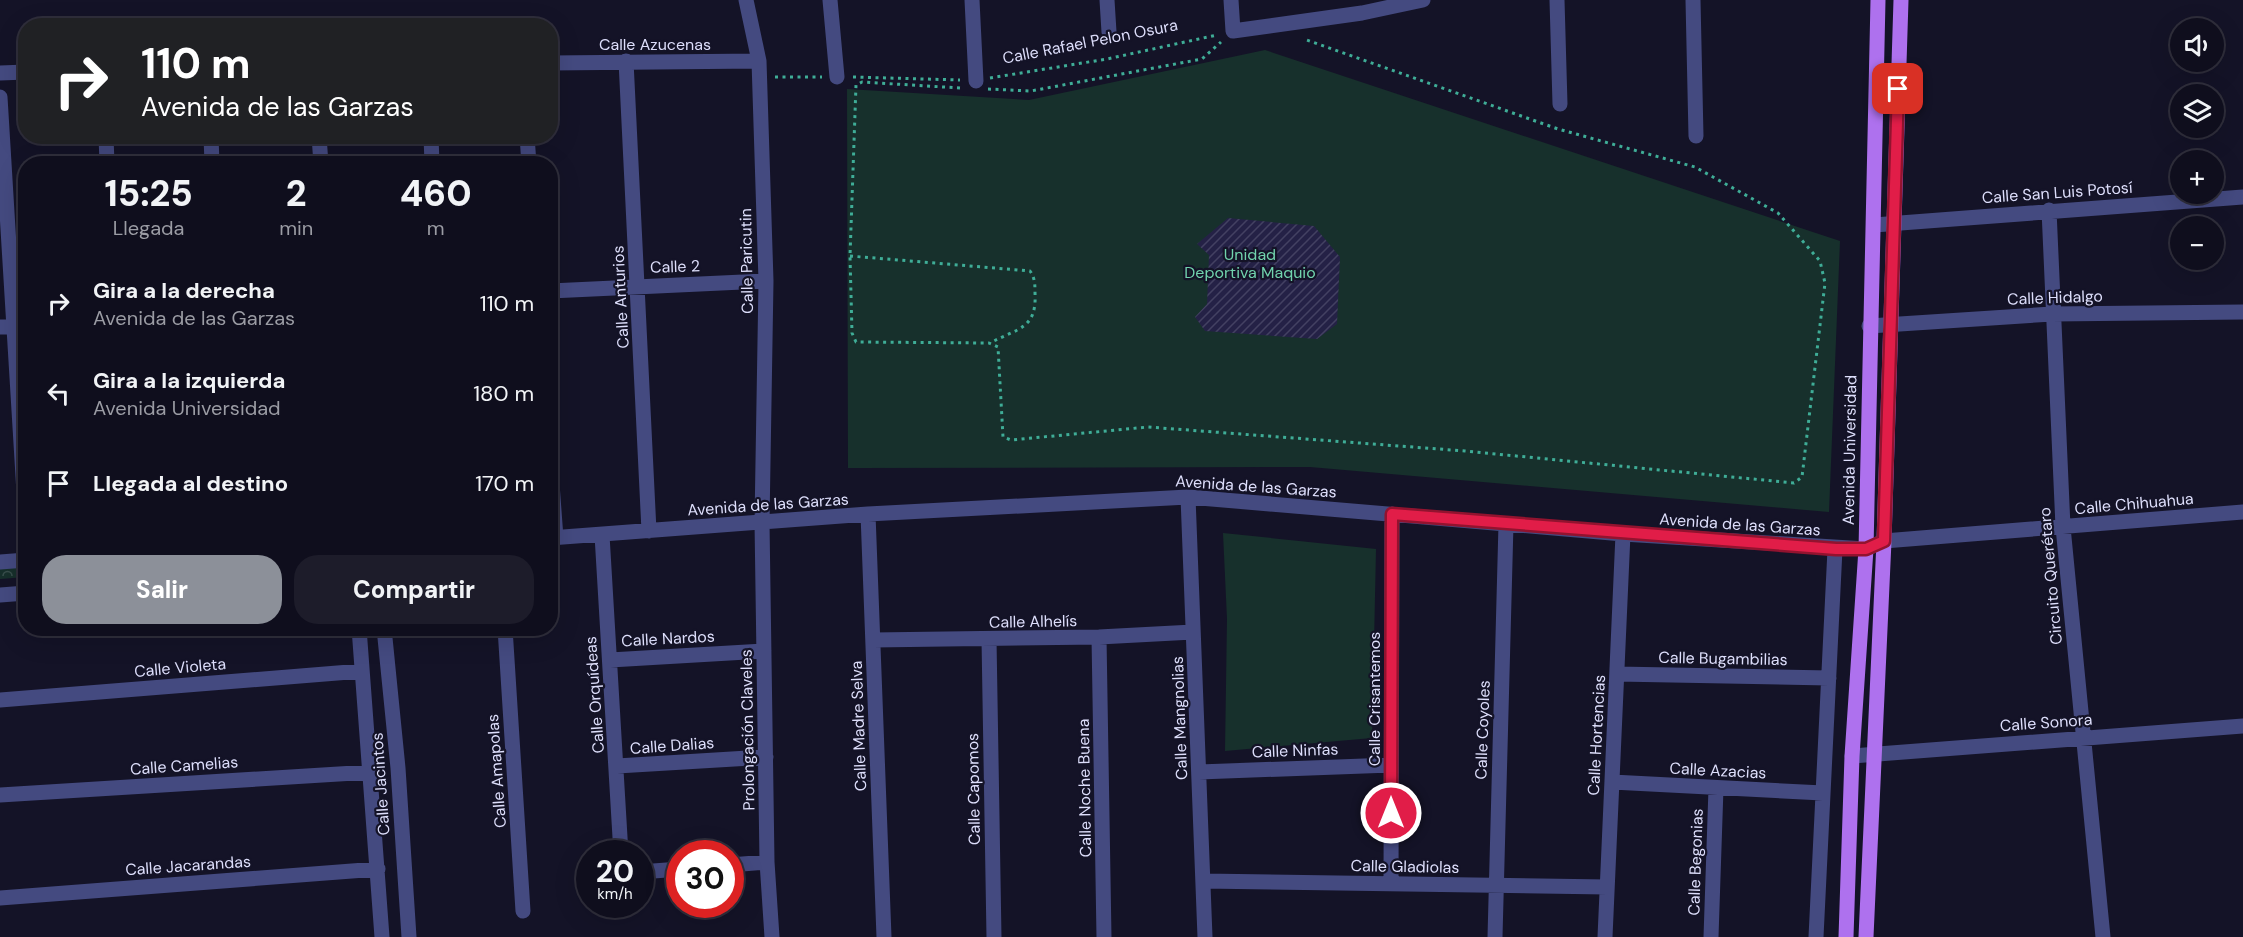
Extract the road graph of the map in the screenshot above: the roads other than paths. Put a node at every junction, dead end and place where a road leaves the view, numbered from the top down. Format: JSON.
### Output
{"nodes":[{"id":1,"x":746,"y":0,"type":"edge"},
{"id":2,"x":830,"y":0,"type":"edge"},
{"id":3,"x":972,"y":0,"type":"edge"},
{"id":4,"x":1107,"y":0,"type":"edge"},
{"id":5,"x":1231,"y":0,"type":"edge"},
{"id":6,"x":1423,"y":0,"type":"edge"},
{"id":7,"x":1557,"y":0,"type":"edge"},
{"id":8,"x":1694,"y":0,"type":"edge"},
{"id":9,"x":1878,"y":0,"type":"edge"},
{"id":10,"x":1901,"y":0,"type":"edge"},
{"id":11,"x":1361,"y":6,"type":"edge"},
{"id":12,"x":1109,"y":32,"type":"dead end"},
{"id":13,"x":626,"y":61,"type":"junction"},
{"id":14,"x":558,"y":63,"type":"edge"},
{"id":15,"x":759,"y":69,"type":"junction"},
{"id":16,"x":18,"y":72,"type":"edge"},
{"id":17,"x":0,"y":73,"type":"edge"},
{"id":18,"x":837,"y":77,"type":"road end"},
{"id":19,"x":975,"y":86,"type":"road end"},
{"id":20,"x":0,"y":98,"type":"edge"},
{"id":21,"x":1560,"y":104,"type":"dead end"},
{"id":22,"x":1696,"y":136,"type":"dead end"},
{"id":23,"x":2243,"y":197,"type":"edge"},
{"id":24,"x":2049,"y":210,"type":"junction"},
{"id":25,"x":1895,"y":223,"type":"junction"},
{"id":26,"x":1874,"y":225,"type":"junction"},
{"id":27,"x":766,"y":281,"type":"junction"},
{"id":28,"x":637,"y":285,"type":"junction"},
{"id":29,"x":558,"y":290,"type":"edge"},
{"id":30,"x":2243,"y":312,"type":"edge"},
{"id":31,"x":2052,"y":314,"type":"junction"},
{"id":32,"x":13,"y":326,"type":"edge"},
{"id":33,"x":1869,"y":326,"type":"junction"},
{"id":34,"x":1890,"y":326,"type":"junction"},
{"id":35,"x":18,"y":403,"type":"edge"},
{"id":36,"x":1188,"y":497,"type":"junction"},
{"id":37,"x":2243,"y":512,"type":"edge"},
{"id":38,"x":868,"y":514,"type":"junction"},
{"id":39,"x":1392,"y":514,"type":"junction"},
{"id":40,"x":762,"y":522,"type":"junction"},
{"id":41,"x":1506,"y":524,"type":"junction"},
{"id":42,"x":2063,"y":527,"type":"junction"},
{"id":43,"x":649,"y":531,"type":"junction"},
{"id":44,"x":1623,"y":534,"type":"junction"},
{"id":45,"x":602,"y":535,"type":"junction"},
{"id":46,"x":558,"y":538,"type":"edge"},
{"id":47,"x":1884,"y":541,"type":"junction"},
{"id":48,"x":1836,"y":549,"type":"junction"},
{"id":49,"x":1866,"y":549,"type":"junction"},
{"id":50,"x":18,"y":561,"type":"edge"},
{"id":51,"x":0,"y":562,"type":"edge"},
{"id":52,"x":18,"y":594,"type":"edge"},
{"id":53,"x":0,"y":595,"type":"edge"},
{"id":54,"x":1193,"y":632,"type":"junction"},
{"id":55,"x":360,"y":636,"type":"edge"},
{"id":56,"x":385,"y":636,"type":"edge"},
{"id":57,"x":506,"y":636,"type":"edge"},
{"id":58,"x":1099,"y":638,"type":"junction"},
{"id":59,"x":989,"y":639,"type":"junction"},
{"id":60,"x":873,"y":640,"type":"junction"},
{"id":61,"x":764,"y":651,"type":"junction"},
{"id":62,"x":610,"y":660,"type":"junction"},
{"id":63,"x":362,"y":670,"type":"junction"},
{"id":64,"x":1617,"y":674,"type":"junction"},
{"id":65,"x":1829,"y":678,"type":"junction"},
{"id":66,"x":0,"y":700,"type":"edge"},
{"id":67,"x":2243,"y":726,"type":"edge"},
{"id":68,"x":2084,"y":738,"type":"junction"},
{"id":69,"x":1875,"y":753,"type":"junction"},
{"id":70,"x":1851,"y":756,"type":"junction"},
{"id":71,"x":766,"y":757,"type":"junction"},
{"id":72,"x":1391,"y":765,"type":"junction"},
{"id":73,"x":616,"y":766,"type":"junction"},
{"id":74,"x":371,"y":772,"type":"junction"},
{"id":75,"x":1199,"y":772,"type":"junction"},
{"id":76,"x":1612,"y":782,"type":"junction"},
{"id":77,"x":1716,"y":788,"type":"junction"},
{"id":78,"x":1823,"y":793,"type":"junction"},
{"id":79,"x":0,"y":795,"type":"edge"},
{"id":80,"x":620,"y":840,"type":"edge"},
{"id":81,"x":767,"y":862,"type":"junction"},
{"id":82,"x":744,"y":864,"type":"edge"},
{"id":83,"x":378,"y":869,"type":"junction"},
{"id":84,"x":1203,"y":881,"type":"junction"},
{"id":85,"x":1391,"y":884,"type":"junction"},
{"id":86,"x":1496,"y":885,"type":"junction"},
{"id":87,"x":1607,"y":887,"type":"junction"},
{"id":88,"x":0,"y":898,"type":"edge"},
{"id":89,"x":523,"y":911,"type":"dead end"},
{"id":90,"x":382,"y":937,"type":"edge"},
{"id":91,"x":409,"y":937,"type":"edge"},
{"id":92,"x":772,"y":937,"type":"edge"},
{"id":93,"x":884,"y":937,"type":"edge"},
{"id":94,"x":994,"y":937,"type":"edge"},
{"id":95,"x":1104,"y":937,"type":"edge"},
{"id":96,"x":1205,"y":937,"type":"edge"},
{"id":97,"x":1495,"y":937,"type":"edge"},
{"id":98,"x":1605,"y":937,"type":"edge"},
{"id":99,"x":1711,"y":937,"type":"edge"},
{"id":100,"x":1816,"y":937,"type":"edge"},
{"id":101,"x":1846,"y":937,"type":"edge"},
{"id":102,"x":1866,"y":937,"type":"edge"},
{"id":103,"x":2103,"y":937,"type":"edge"}],
"edges":[{"from":1,"to":15,"type":"street","name":"Calle Paricutin"},
{"from":2,"to":18,"type":"street"},
{"from":3,"to":19,"type":"street"},
{"from":4,"to":12,"type":"street"},
{"from":5,"to":11,"type":"street"},
{"from":6,"to":11,"type":"street"},
{"from":7,"to":21,"type":"street"},
{"from":8,"to":22,"type":"street"},
{"from":9,"to":26,"type":"main road","name":"Avenida Universidad"},
{"from":10,"to":25,"type":"main road"},
{"from":13,"to":14,"type":"street","name":"Calle Azucenas"},
{"from":13,"to":15,"type":"street","name":"Calle Azucenas"},
{"from":13,"to":28,"type":"street","name":"Calle Anturios"},
{"from":15,"to":27,"type":"street","name":"Calle Paricutin"},
{"from":16,"to":17,"type":"street"},
{"from":20,"to":32,"type":"street"},
{"from":23,"to":24,"type":"street","name":"Calle San Luis Potosí"},
{"from":24,"to":25,"type":"street","name":"Calle San Luis Potosí"},
{"from":24,"to":31,"type":"street","name":"Circuito Querétaro"},
{"from":25,"to":26,"type":"street","name":"Calle San Luis Potosí"},
{"from":25,"to":34,"type":"main road"},
{"from":26,"to":33,"type":"main road","name":"Avenida Universidad"},
{"from":27,"to":28,"type":"street","name":"Calle 2"},
{"from":27,"to":40,"type":"street","name":"Calle Paricutin"},
{"from":28,"to":29,"type":"street","name":"Calle 2"},
{"from":28,"to":43,"type":"street","name":"Calle Anturios"},
{"from":30,"to":31,"type":"street","name":"Calle Hidalgo"},
{"from":31,"to":34,"type":"street","name":"Calle Hidalgo"},
{"from":31,"to":42,"type":"street","name":"Circuito Querétaro"},
{"from":32,"to":35,"type":"street"},
{"from":33,"to":34,"type":"street","name":"Calle Hidalgo"},
{"from":33,"to":49,"type":"main road","name":"Avenida Universidad"},
{"from":34,"to":47,"type":"main road"},
{"from":36,"to":38,"type":"street","name":"Avenida de las Garzas"},
{"from":36,"to":39,"type":"street","name":"Avenida de las Garzas"},
{"from":36,"to":54,"type":"street","name":"Calle Mangnolias"},
{"from":37,"to":42,"type":"street","name":"Calle Chihuahua"},
{"from":38,"to":40,"type":"street","name":"Avenida de las Garzas"},
{"from":38,"to":60,"type":"street","name":"Calle Madre Selva"},
{"from":39,"to":41,"type":"street","name":"Avenida de las Garzas"},
{"from":39,"to":72,"type":"street","name":"Calle Crisantemos"},
{"from":40,"to":43,"type":"street","name":"Avenida de las Garzas"},
{"from":40,"to":61,"type":"street","name":"Prolongación Claveles"},
{"from":41,"to":44,"type":"street","name":"Avenida de las Garzas"},
{"from":41,"to":86,"type":"street","name":"Calle Coyoles"},
{"from":42,"to":47,"type":"street","name":"Calle Chihuahua"},
{"from":42,"to":68,"type":"street","name":"Circuito Querétaro"},
{"from":43,"to":45,"type":"street","name":"Avenida de las Garzas"},
{"from":44,"to":48,"type":"street","name":"Avenida de las Garzas"},
{"from":44,"to":64,"type":"street","name":"Calle Hortencias"},
{"from":45,"to":46,"type":"street","name":"Avenida de las Garzas"},
{"from":45,"to":62,"type":"street","name":"Calle Orquídeas"},
{"from":47,"to":49,"type":"street","name":"Avenida de las Garzas"},
{"from":47,"to":69,"type":"main road"},
{"from":48,"to":49,"type":"street","name":"Avenida de las Garzas"},
{"from":48,"to":65,"type":"street"},
{"from":49,"to":70,"type":"main road","name":"Avenida Universidad"},
{"from":50,"to":51,"type":"street"},
{"from":52,"to":53,"type":"street"},
{"from":54,"to":58,"type":"street","name":"Calle Alhelís"},
{"from":54,"to":75,"type":"street","name":"Calle Mangnolias"},
{"from":55,"to":63,"type":"street","name":"Calle Jacintos"},
{"from":56,"to":91,"type":"street","name":"Calle Jacintos"},
{"from":57,"to":89,"type":"street","name":"Calle Amapolas"},
{"from":58,"to":59,"type":"street","name":"Calle Alhelís"},
{"from":58,"to":95,"type":"street","name":"Calle Noche Buena"},
{"from":59,"to":60,"type":"street","name":"Calle Alhelís"},
{"from":59,"to":94,"type":"street","name":"Calle Capomos"},
{"from":60,"to":93,"type":"street","name":"Calle Madre Selva"},
{"from":61,"to":62,"type":"street","name":"Calle Nardos"},
{"from":61,"to":71,"type":"street","name":"Prolongación Claveles"},
{"from":62,"to":73,"type":"street","name":"Calle Orquídeas"},
{"from":63,"to":66,"type":"street","name":"Calle Violeta"},
{"from":63,"to":74,"type":"street","name":"Calle Jacintos"},
{"from":64,"to":65,"type":"street","name":"Calle Bugambilias"},
{"from":64,"to":76,"type":"street","name":"Calle Hortencias"},
{"from":65,"to":78,"type":"street"},
{"from":67,"to":68,"type":"street","name":"Calle Sonora"},
{"from":68,"to":69,"type":"street","name":"Calle Sonora"},
{"from":68,"to":103,"type":"street","name":"Circuito Querétaro"},
{"from":69,"to":70,"type":"street","name":"Calle Sonora"},
{"from":69,"to":102,"type":"main road"},
{"from":70,"to":101,"type":"main road","name":"Avenida Universidad"},
{"from":71,"to":73,"type":"street","name":"Calle Dalias"},
{"from":71,"to":81,"type":"street","name":"Prolongación Claveles"},
{"from":72,"to":75,"type":"street","name":"Calle Ninfas"},
{"from":72,"to":85,"type":"street","name":"Calle Crisantemos"},
{"from":73,"to":80,"type":"street","name":"Calle Orquídeas"},
{"from":74,"to":79,"type":"street","name":"Calle Camelias"},
{"from":74,"to":83,"type":"street","name":"Calle Jacintos"},
{"from":75,"to":84,"type":"street","name":"Calle Mangnolias"},
{"from":76,"to":77,"type":"street","name":"Calle Azacias"},
{"from":76,"to":87,"type":"street","name":"Calle Hortencias"},
{"from":77,"to":78,"type":"street","name":"Calle Azacias"},
{"from":77,"to":99,"type":"street","name":"Calle Begonias"},
{"from":78,"to":100,"type":"street"},
{"from":81,"to":82,"type":"street"},
{"from":81,"to":92,"type":"street","name":"Prolongación Claveles"},
{"from":83,"to":88,"type":"street","name":"Calle Jacarandas"},
{"from":83,"to":90,"type":"street","name":"Calle Jacintos"},
{"from":84,"to":85,"type":"street","name":"Calle Gladiolas"},
{"from":84,"to":96,"type":"street","name":"Calle Mangnolias"},
{"from":85,"to":86,"type":"street","name":"Calle Gladiolas"},
{"from":86,"to":87,"type":"street","name":"Calle Gladiolas"},
{"from":86,"to":97,"type":"street","name":"Calle Coyoles"},
{"from":87,"to":98,"type":"street","name":"Calle Hortencias"}]}
